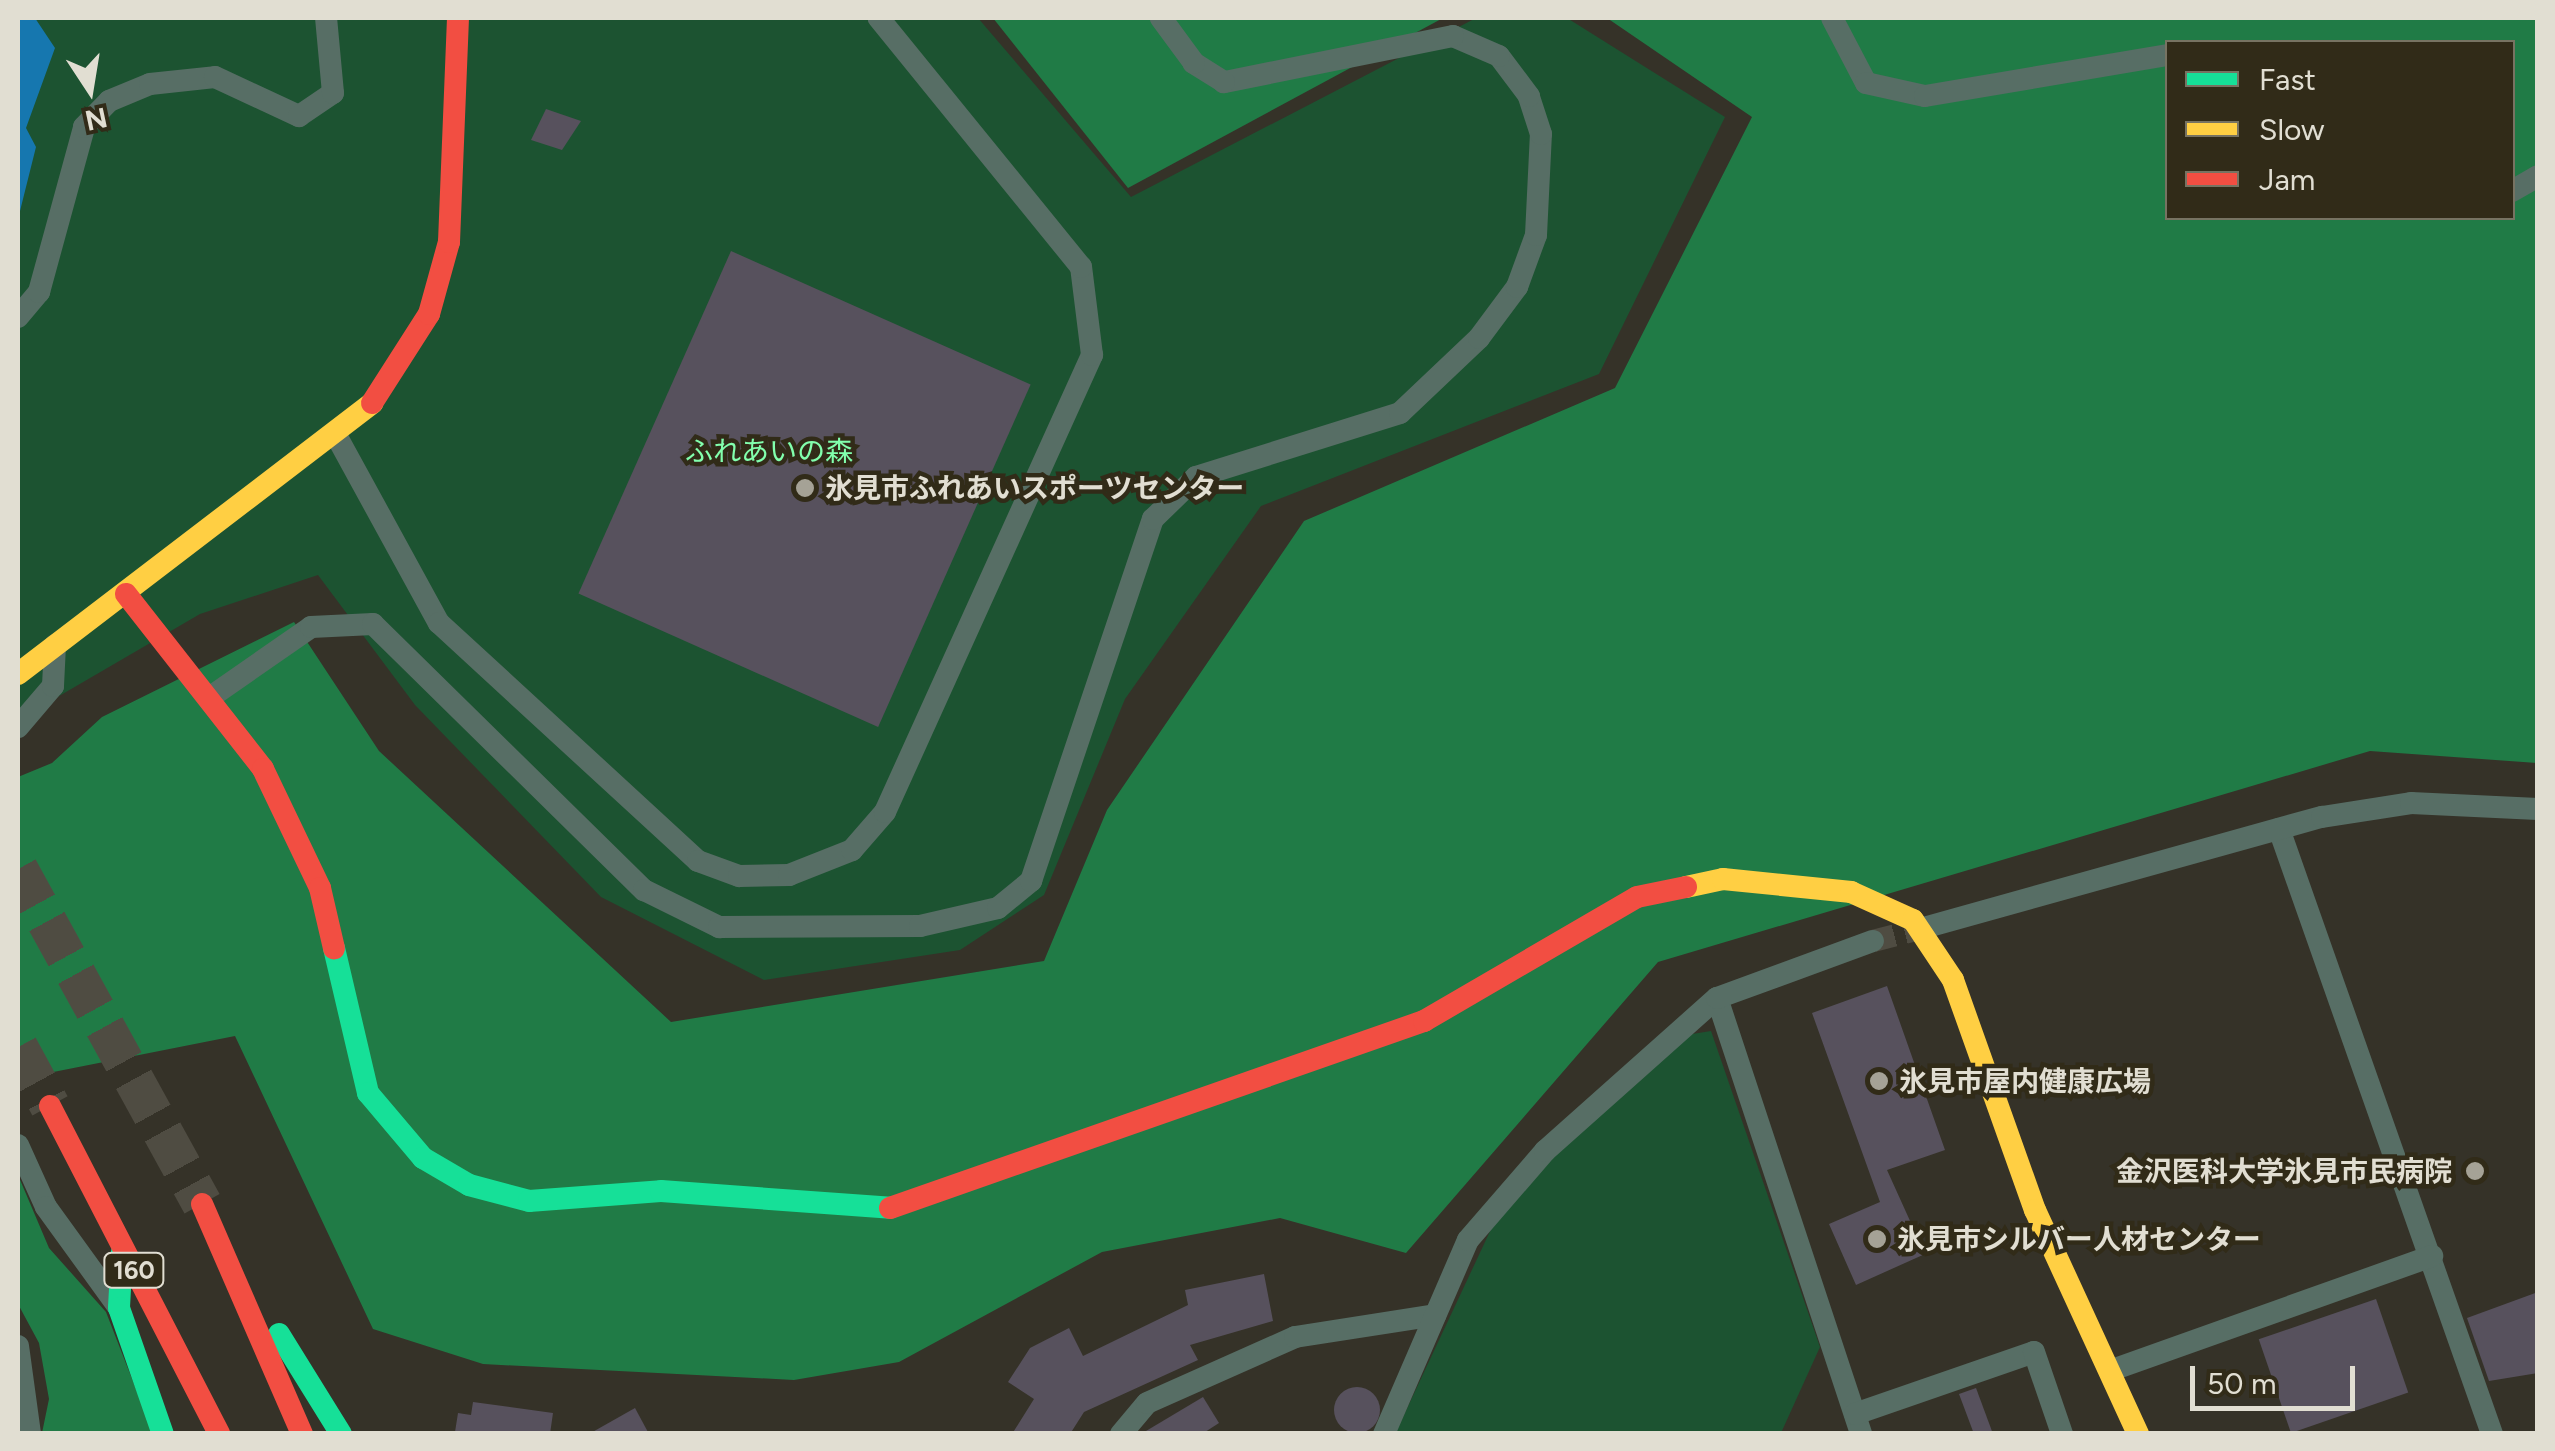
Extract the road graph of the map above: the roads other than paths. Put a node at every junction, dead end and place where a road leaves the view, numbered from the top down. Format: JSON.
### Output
{"nodes":[{"id":1,"x":326,"y":18,"type":"edge"},
{"id":2,"x":458,"y":18,"type":"edge"},
{"id":3,"x":878,"y":18,"type":"edge"},
{"id":4,"x":1161,"y":18,"type":"edge"},
{"id":5,"x":1832,"y":18,"type":"edge"},
{"id":6,"x":2165,"y":56,"type":"edge"},
{"id":7,"x":2538,"y":176,"type":"edge"},
{"id":8,"x":2515,"y":189,"type":"edge"},
{"id":9,"x":18,"y":317,"type":"edge"},
{"id":10,"x":338,"y":436,"type":"junction"},
{"id":11,"x":126,"y":594,"type":"junction"},
{"id":12,"x":55,"y":646,"type":"junction"},
{"id":13,"x":18,"y":674,"type":"edge"},
{"id":14,"x":208,"y":698,"type":"junction"},
{"id":15,"x":18,"y":727,"type":"edge"},
{"id":16,"x":2538,"y":809,"type":"edge"},
{"id":17,"x":2280,"y":828,"type":"junction"},
{"id":18,"x":1927,"y":928,"type":"tunnel mouth"},
{"id":19,"x":1873,"y":941,"type":"tunnel mouth"},
{"id":20,"x":1716,"y":998,"type":"junction"},
{"id":21,"x":50,"y":1106,"type":"tunnel mouth"},
{"id":22,"x":18,"y":1145,"type":"edge"},
{"id":23,"x":202,"y":1204,"type":"tunnel mouth"},
{"id":24,"x":122,"y":1252,"type":"junction"},
{"id":25,"x":2432,"y":1256,"type":"junction"},
{"id":26,"x":233,"y":1269,"type":"junction"},
{"id":27,"x":120,"y":1308,"type":"junction"},
{"id":28,"x":1435,"y":1315,"type":"junction"},
{"id":29,"x":18,"y":1346,"type":"edge"},
{"id":30,"x":2112,"y":1370,"type":"junction"},
{"id":31,"x":1858,"y":1424,"type":"edge"},
{"id":32,"x":30,"y":1434,"type":"edge"},
{"id":33,"x":163,"y":1434,"type":"edge"},
{"id":34,"x":219,"y":1434,"type":"edge"},
{"id":35,"x":302,"y":1434,"type":"edge"},
{"id":36,"x":341,"y":1434,"type":"edge"},
{"id":37,"x":1121,"y":1434,"type":"edge"},
{"id":38,"x":1384,"y":1434,"type":"edge"},
{"id":39,"x":2062,"y":1434,"type":"edge"},
{"id":40,"x":2138,"y":1434,"type":"edge"},
{"id":41,"x":2492,"y":1434,"type":"edge"}],
"edges":[{"from":1,"to":9,"type":"street"},
{"from":2,"to":10,"type":"main road"},
{"from":3,"to":10,"type":"street"},
{"from":4,"to":14,"type":"street"},
{"from":5,"to":6,"type":"street"},
{"from":7,"to":8,"type":"street"},
{"from":10,"to":11,"type":"main road"},
{"from":11,"to":12,"type":"main road"},
{"from":11,"to":14,"type":"main road"},
{"from":12,"to":13,"type":"main road"},
{"from":12,"to":15,"type":"street"},
{"from":14,"to":30,"type":"main road"},
{"from":16,"to":17,"type":"street"},
{"from":17,"to":18,"type":"street"},
{"from":17,"to":25,"type":"street"},
{"from":19,"to":20,"type":"street"},
{"from":20,"to":28,"type":"street"},
{"from":20,"to":31,"type":"street"},
{"from":21,"to":24,"type":"main road","number":"160"},
{"from":22,"to":27,"type":"street"},
{"from":23,"to":26,"type":"main road"},
{"from":24,"to":27,"type":"main road"},
{"from":24,"to":34,"type":"main road","number":"160"},
{"from":25,"to":30,"type":"street"},
{"from":25,"to":41,"type":"street"},
{"from":26,"to":35,"type":"main road"},
{"from":26,"to":36,"type":"main road"},
{"from":27,"to":33,"type":"main road"},
{"from":28,"to":37,"type":"street"},
{"from":28,"to":38,"type":"street"},
{"from":29,"to":32,"type":"street"},
{"from":30,"to":40,"type":"main road"},
{"from":31,"to":39,"type":"street"}]}
